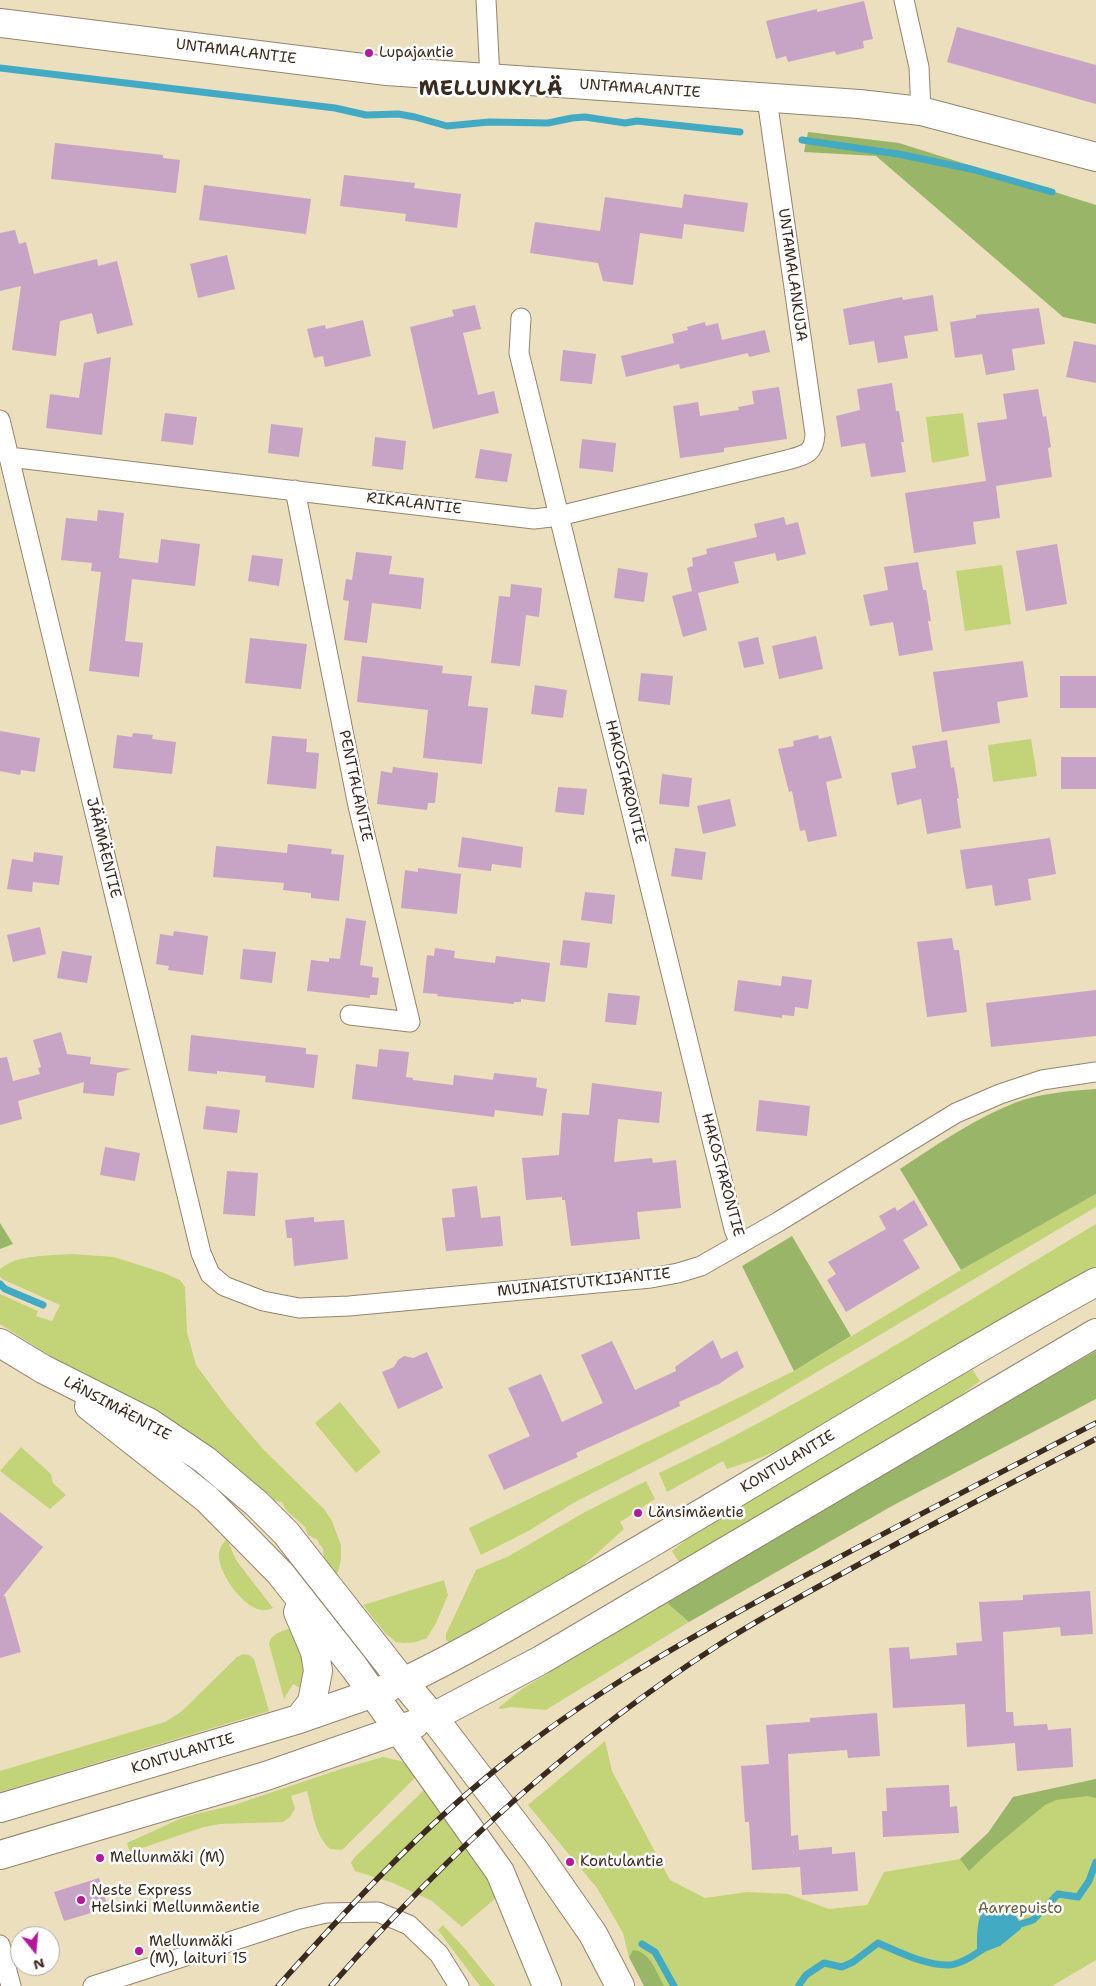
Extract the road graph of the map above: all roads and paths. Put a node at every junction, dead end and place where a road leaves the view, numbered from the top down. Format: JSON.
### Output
{"nodes":[{"id":1,"x":486,"y":0,"type":"edge"},
{"id":2,"x":904,"y":0,"type":"edge"},
{"id":3,"x":0,"y":23,"type":"edge"},
{"id":4,"x":490,"y":78,"type":"junction"},
{"id":5,"x":767,"y":98,"type":"junction"},
{"id":6,"x":921,"y":112,"type":"junction"},
{"id":7,"x":1096,"y":157,"type":"edge"},
{"id":8,"x":521,"y":318,"type":"dead end"},
{"id":9,"x":0,"y":420,"type":"edge"},
{"id":10,"x":811,"y":450,"type":"joint"},
{"id":11,"x":9,"y":457,"type":"junction"},
{"id":12,"x":295,"y":490,"type":"junction"},
{"id":13,"x":559,"y":516,"type":"junction"},
{"id":14,"x":350,"y":1015,"type":"dead end"},
{"id":15,"x":1096,"y":1072,"type":"edge"},
{"id":16,"x":740,"y":1244,"type":"junction"},
{"id":17,"x":210,"y":1274,"type":"joint"},
{"id":18,"x":1096,"y":1282,"type":"edge"},
{"id":19,"x":1096,"y":1333,"type":"edge"},
{"id":20,"x":0,"y":1343,"type":"edge"},
{"id":21,"x":43,"y":1369,"type":"junction"},
{"id":22,"x":280,"y":1573,"type":"junction"},
{"id":23,"x":403,"y":1682,"type":"junction"},
{"id":24,"x":372,"y":1694,"type":"junction"},
{"id":25,"x":433,"y":1717,"type":"junction"},
{"id":26,"x":299,"y":1719,"type":"junction"},
{"id":27,"x":398,"y":1730,"type":"junction"},
{"id":28,"x":0,"y":1808,"type":"edge"},
{"id":29,"x":0,"y":1855,"type":"edge"},
{"id":30,"x":0,"y":1945,"type":"edge"},
{"id":31,"x":11,"y":1986,"type":"edge"},
{"id":32,"x":93,"y":1986,"type":"edge"},
{"id":33,"x":459,"y":1986,"type":"edge"},
{"id":34,"x":547,"y":1986,"type":"edge"},
{"id":35,"x":620,"y":1986,"type":"edge"}],
"edges":[{"from":1,"to":4,"type":"street"},
{"from":2,"to":6,"type":"street"},
{"from":3,"to":4,"type":"main road","name":"UNTAMALANTIE"},
{"from":4,"to":5,"type":"main road","name":"UNTAMALANTIE"},
{"from":5,"to":6,"type":"main road","name":"UNTAMALANTIE"},
{"from":5,"to":10,"type":"street","name":"UNTAMALANKUJA"},
{"from":6,"to":7,"type":"main road","name":"UNTAMALANTIE"},
{"from":8,"to":13,"type":"street","name":"HAKOSTARONTIE"},
{"from":9,"to":11,"type":"street","name":"JÄÄMÄENTIE"},
{"from":10,"to":13,"type":"street","name":"RIKALANTIE"},
{"from":11,"to":12,"type":"street","name":"RIKALANTIE"},
{"from":11,"to":17,"type":"street","name":"JÄÄMÄENTIE"},
{"from":12,"to":13,"type":"street","name":"RIKALANTIE"},
{"from":12,"to":14,"type":"street","name":"PENTTALANTIE"},
{"from":13,"to":16,"type":"street","name":"HAKOSTARONTIE"},
{"from":15,"to":16,"type":"street","name":"MUINAISTUTKIJANTIE"},
{"from":16,"to":17,"type":"street","name":"MUINAISTUTKIJANTIE"},
{"from":18,"to":23,"type":"main road","name":"KONTULANTIE"},
{"from":19,"to":25,"type":"main road"},
{"from":20,"to":21,"type":"main road","name":"LÄNSIMÄENTIE"},
{"from":21,"to":22,"type":"main road","name":"LÄNSIMÄENTIE"},
{"from":21,"to":23,"type":"main road","name":"LÄNSIMÄENTIE"},
{"from":22,"to":24,"type":"main road","name":"LÄNSIMÄENTIE"},
{"from":22,"to":26,"type":"main road"},
{"from":23,"to":24,"type":"main road","name":"KONTULANTIE"},
{"from":23,"to":25,"type":"main road","name":"LÄNSIMÄENTIE"},
{"from":24,"to":26,"type":"main road","name":"KONTULANTIE"},
{"from":24,"to":27,"type":"main road","name":"LÄNSIMÄENTIE"},
{"from":25,"to":27,"type":"main road"},
{"from":25,"to":35,"type":"main road","name":"LÄNSIMÄENTIE"},
{"from":26,"to":28,"type":"main road","name":"KONTULANTIE"},
{"from":27,"to":29,"type":"main road"},
{"from":27,"to":34,"type":"main road","name":"LÄNSIMÄENTIE"},
{"from":30,"to":31,"type":"street"},
{"from":32,"to":33,"type":"street"}]}
